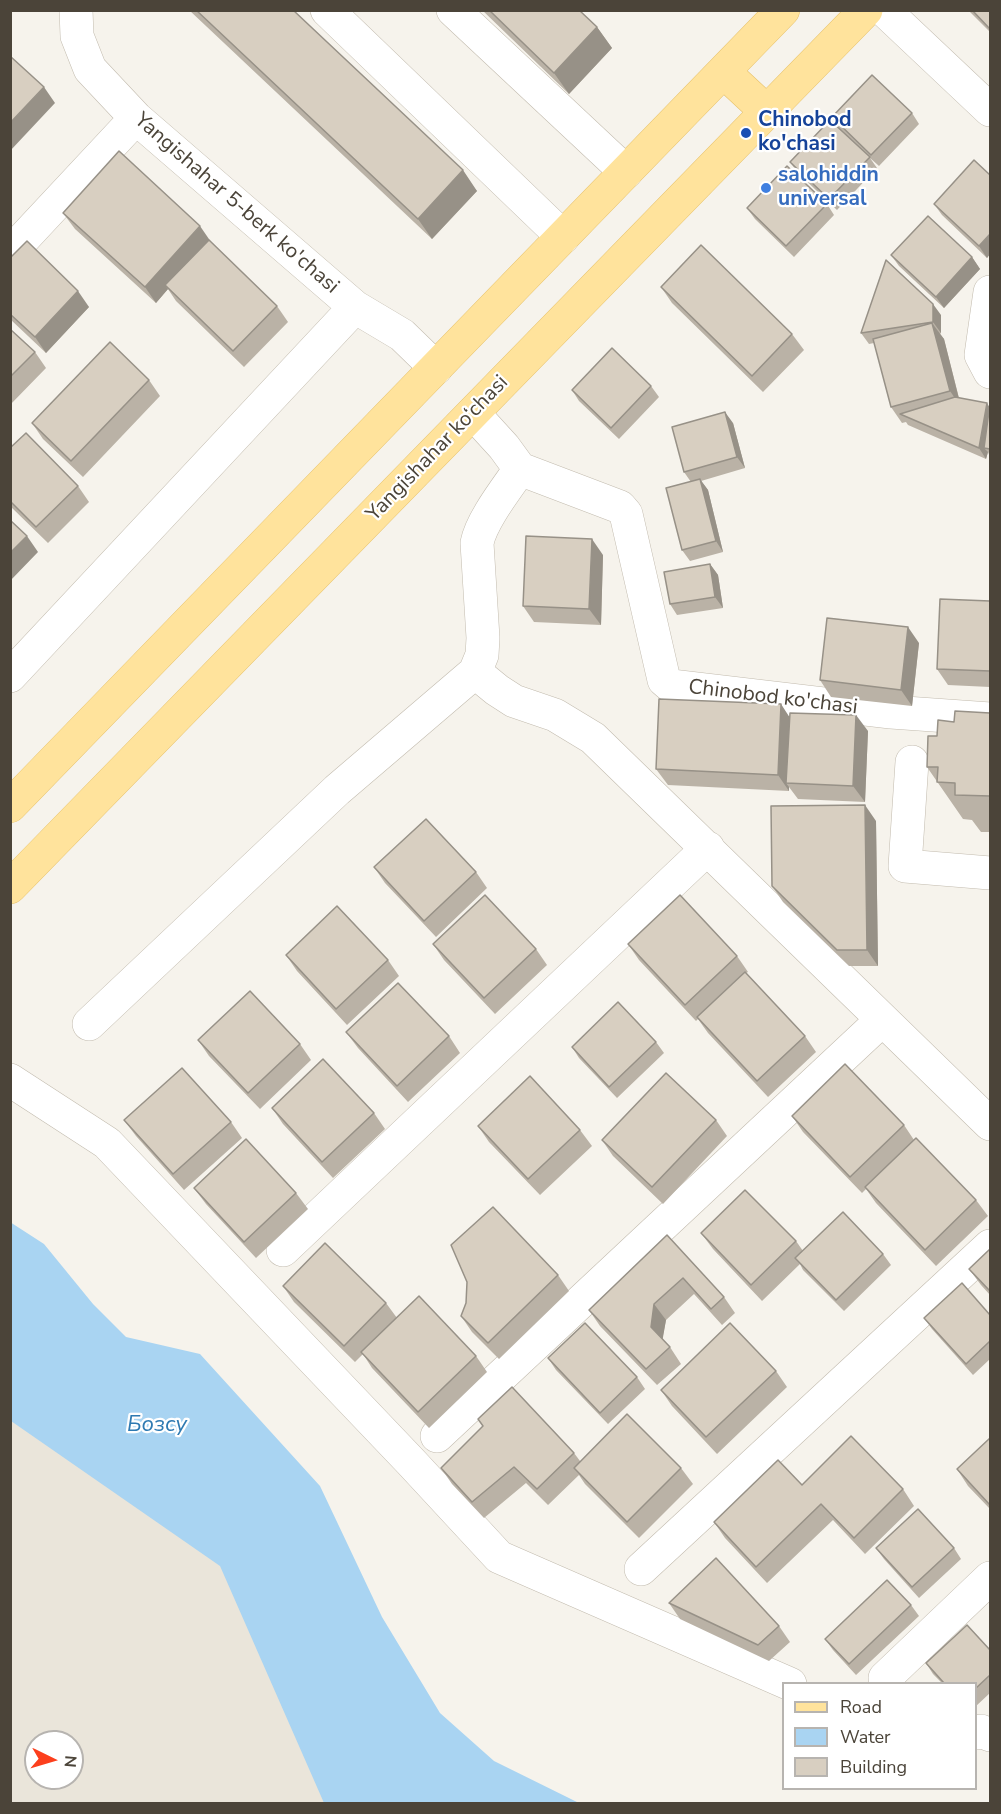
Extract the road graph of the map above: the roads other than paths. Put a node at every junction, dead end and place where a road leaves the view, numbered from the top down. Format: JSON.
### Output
{"nodes":[{"id":1,"x":76,"y":10,"type":"edge"},
{"id":2,"x":327,"y":10,"type":"edge"},
{"id":3,"x":453,"y":10,"type":"edge"},
{"id":4,"x":783,"y":10,"type":"edge"},
{"id":5,"x":866,"y":10,"type":"edge"},
{"id":6,"x":884,"y":10,"type":"edge"},
{"id":7,"x":724,"y":72,"type":"junction"},
{"id":8,"x":990,"y":110,"type":"edge"},
{"id":9,"x":767,"y":112,"type":"junction"},
{"id":10,"x":136,"y":118,"type":"junction"},
{"id":11,"x":626,"y":172,"type":"junction"},
{"id":12,"x":563,"y":237,"type":"junction"},
{"id":13,"x":10,"y":253,"type":"edge"},
{"id":14,"x":990,"y":292,"type":"edge"},
{"id":15,"x":355,"y":306,"type":"junction"},
{"id":16,"x":436,"y":368,"type":"junction"},
{"id":17,"x":990,"y":372,"type":"edge"},
{"id":18,"x":473,"y":413,"type":"junction"},
{"id":19,"x":520,"y":469,"type":"junction"},
{"id":20,"x":475,"y":672,"type":"junction"},
{"id":21,"x":10,"y":675,"type":"edge"},
{"id":22,"x":990,"y":719,"type":"edge"},
{"id":23,"x":912,"y":762,"type":"dead end"},
{"id":24,"x":10,"y":806,"type":"edge"},
{"id":25,"x":708,"y":848,"type":"junction"},
{"id":26,"x":990,"y":873,"type":"edge"},
{"id":27,"x":10,"y":887,"type":"edge"},
{"id":28,"x":882,"y":1020,"type":"junction"},
{"id":29,"x":89,"y":1024,"type":"dead end"},
{"id":30,"x":10,"y":1080,"type":"edge"},
{"id":31,"x":990,"y":1124,"type":"edge"},
{"id":32,"x":990,"y":1246,"type":"edge"},
{"id":33,"x":283,"y":1250,"type":"dead end"},
{"id":34,"x":437,"y":1436,"type":"dead end"},
{"id":35,"x":641,"y":1569,"type":"dead end"},
{"id":36,"x":990,"y":1578,"type":"edge"},
{"id":37,"x":885,"y":1678,"type":"dead end"},
{"id":38,"x":788,"y":1682,"type":"edge"}],
"edges":[{"from":1,"to":10,"type":"street","name":"Yangishahar 5-berk ko'chasi"},
{"from":2,"to":12,"type":"street"},
{"from":3,"to":11,"type":"street"},
{"from":4,"to":7,"type":"main road"},
{"from":5,"to":9,"type":"main road","name":"Yangishahar ko‘chasi"},
{"from":6,"to":8,"type":"street"},
{"from":7,"to":9,"type":"main road"},
{"from":7,"to":11,"type":"main road"},
{"from":9,"to":18,"type":"main road","name":"Yangishahar ko‘chasi"},
{"from":10,"to":13,"type":"street"},
{"from":10,"to":15,"type":"street","name":"Yangishahar 5-berk ko'chasi"},
{"from":11,"to":12,"type":"main road"},
{"from":12,"to":16,"type":"main road"},
{"from":14,"to":17,"type":"street"},
{"from":15,"to":16,"type":"street","name":"Yangishahar 5-berk ko'chasi"},
{"from":15,"to":21,"type":"street"},
{"from":16,"to":24,"type":"main road"},
{"from":18,"to":19,"type":"street"},
{"from":18,"to":27,"type":"main road","name":"Yangishahar ko‘chasi"},
{"from":19,"to":20,"type":"street"},
{"from":19,"to":22,"type":"street","name":"Chinobod ko'chasi"},
{"from":20,"to":25,"type":"street"},
{"from":20,"to":29,"type":"street"},
{"from":23,"to":26,"type":"street"},
{"from":25,"to":28,"type":"street"},
{"from":25,"to":33,"type":"street"},
{"from":28,"to":31,"type":"street"},
{"from":28,"to":34,"type":"street"},
{"from":30,"to":38,"type":"street"},
{"from":32,"to":35,"type":"street"},
{"from":36,"to":37,"type":"street"}]}
